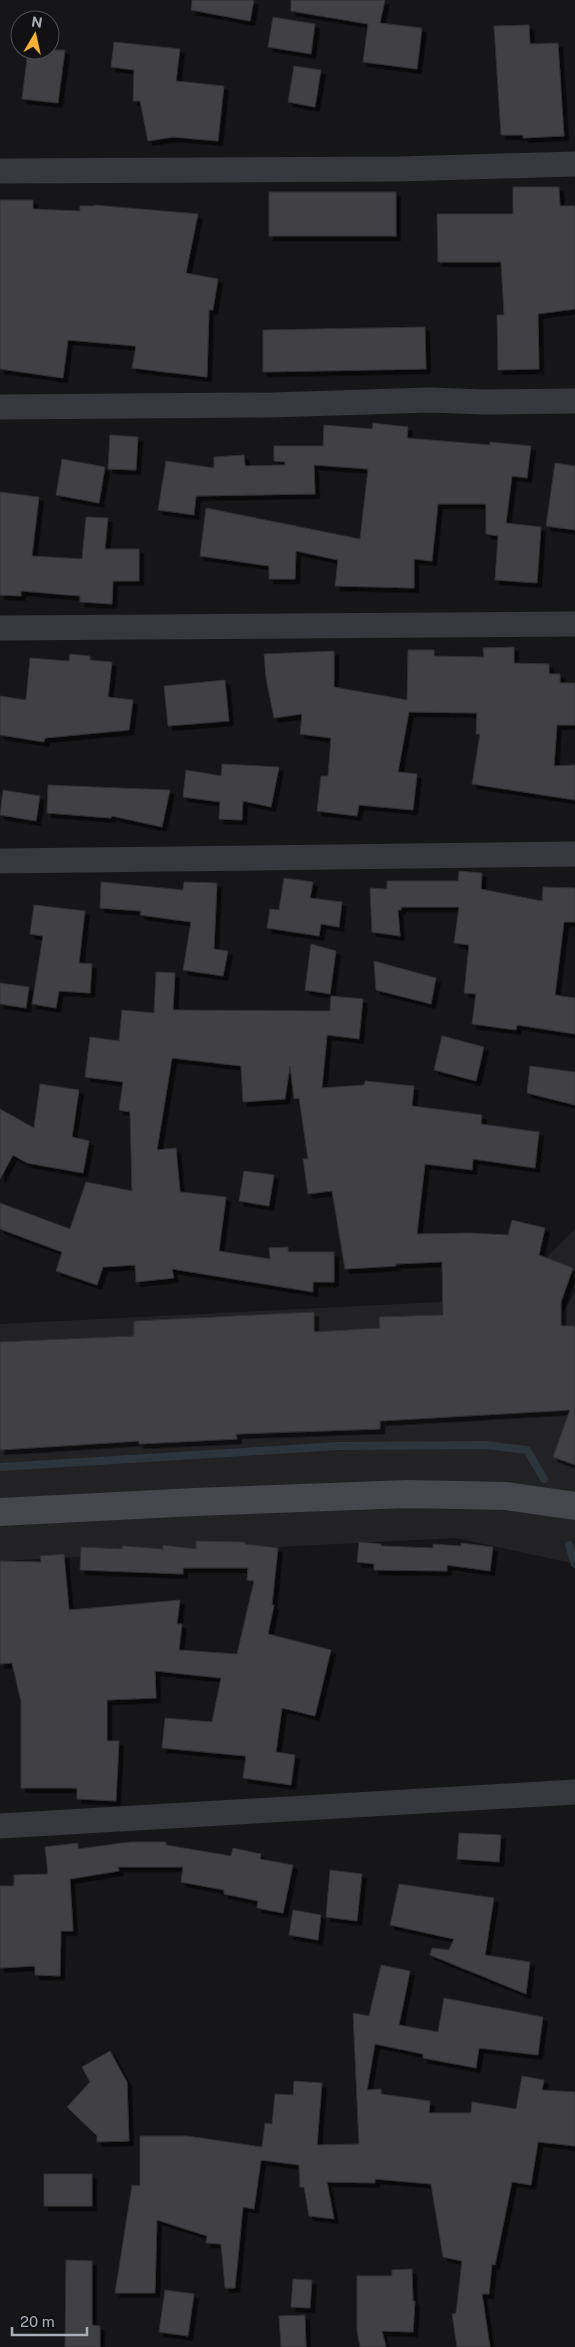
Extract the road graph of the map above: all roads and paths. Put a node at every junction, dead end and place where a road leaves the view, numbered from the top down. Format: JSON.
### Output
{"nodes":[{"id":1,"x":575,"y":164,"type":"edge"},
{"id":2,"x":0,"y":171,"type":"edge"},
{"id":3,"x":575,"y":401,"type":"edge"},
{"id":4,"x":0,"y":407,"type":"edge"},
{"id":5,"x":575,"y":624,"type":"edge"},
{"id":6,"x":0,"y":628,"type":"edge"},
{"id":7,"x":575,"y":854,"type":"edge"},
{"id":8,"x":0,"y":861,"type":"edge"},
{"id":9,"x":575,"y":1506,"type":"edge"},
{"id":10,"x":0,"y":1512,"type":"edge"},
{"id":11,"x":575,"y":1792,"type":"edge"},
{"id":12,"x":0,"y":1826,"type":"edge"}],
"edges":[{"from":1,"to":2,"type":"street"},
{"from":3,"to":4,"type":"street"},
{"from":5,"to":6,"type":"street"},
{"from":7,"to":8,"type":"street"},
{"from":9,"to":10,"type":"main road"},
{"from":11,"to":12,"type":"street"}]}
